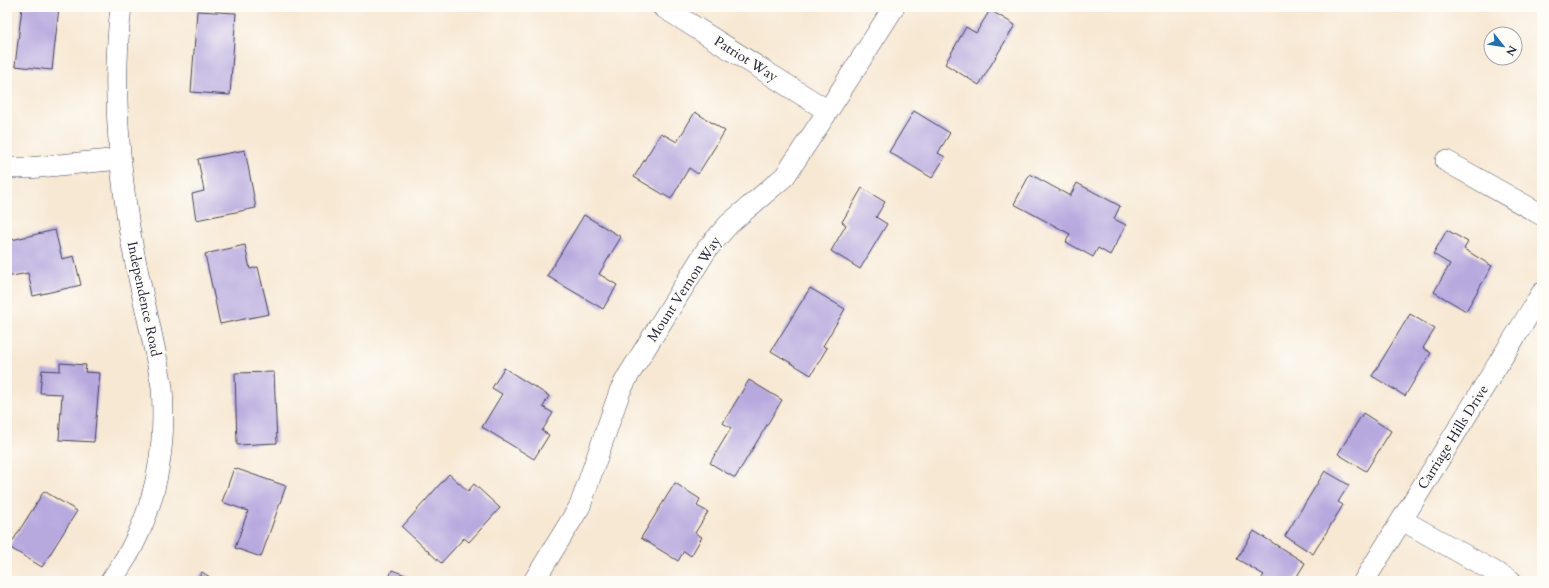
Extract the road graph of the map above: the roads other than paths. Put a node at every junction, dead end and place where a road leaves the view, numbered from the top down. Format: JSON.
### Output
{"nodes":[{"id":1,"x":121,"y":7,"type":"edge"},
{"id":2,"x":663,"y":7,"type":"edge"},
{"id":3,"x":894,"y":7,"type":"edge"},
{"id":4,"x":828,"y":111,"type":"junction"},
{"id":5,"x":120,"y":159,"type":"junction"},
{"id":6,"x":1446,"y":161,"type":"dead end"},
{"id":7,"x":7,"y":168,"type":"edge"},
{"id":8,"x":1542,"y":215,"type":"edge"},
{"id":9,"x":1542,"y":293,"type":"edge"},
{"id":10,"x":1402,"y":520,"type":"junction"},
{"id":11,"x":111,"y":581,"type":"edge"},
{"id":12,"x":534,"y":581,"type":"edge"},
{"id":13,"x":1364,"y":581,"type":"edge"},
{"id":14,"x":1511,"y":581,"type":"edge"}],
"edges":[{"from":1,"to":5,"type":"street","name":"Independence Road"},
{"from":2,"to":4,"type":"street","name":"Patriot Way"},
{"from":3,"to":4,"type":"street","name":"Mount Vernon Way"},
{"from":4,"to":12,"type":"street","name":"Mount Vernon Way"},
{"from":5,"to":7,"type":"street"},
{"from":5,"to":11,"type":"street","name":"Independence Road"},
{"from":6,"to":8,"type":"street"},
{"from":9,"to":10,"type":"street","name":"Carriage Hills Drive"},
{"from":10,"to":13,"type":"street","name":"Carriage Hills Drive"},
{"from":10,"to":14,"type":"street"}]}
